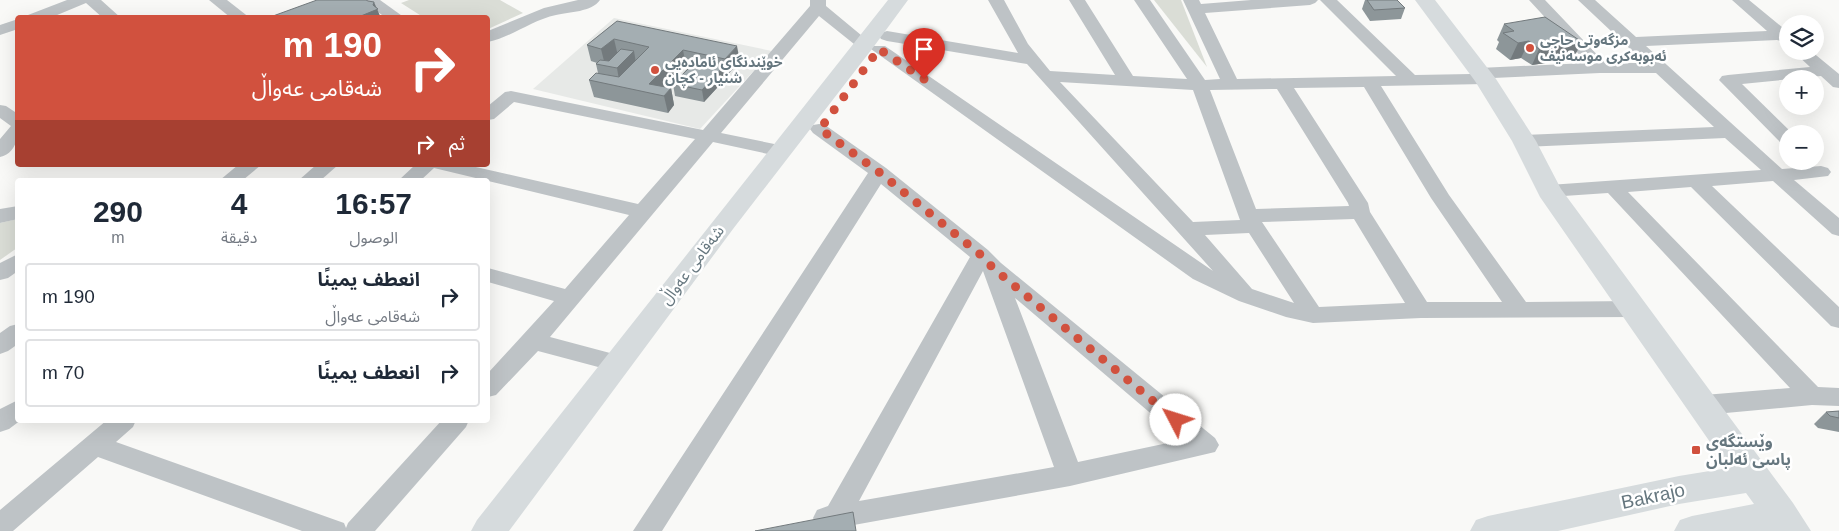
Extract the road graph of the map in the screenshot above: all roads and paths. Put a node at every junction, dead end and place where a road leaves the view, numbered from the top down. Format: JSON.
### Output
{"nodes":[{"id":1,"x":81,"y":0,"type":"edge"},
{"id":2,"x":92,"y":0,"type":"edge"},
{"id":3,"x":217,"y":0,"type":"edge"},
{"id":4,"x":370,"y":0,"type":"edge"},
{"id":5,"x":532,"y":0,"type":"edge"},
{"id":6,"x":592,"y":0,"type":"edge"},
{"id":7,"x":898,"y":0,"type":"edge"},
{"id":8,"x":914,"y":0,"type":"edge"},
{"id":9,"x":996,"y":0,"type":"edge"},
{"id":10,"x":1077,"y":0,"type":"edge"},
{"id":11,"x":1142,"y":0,"type":"edge"},
{"id":12,"x":1310,"y":0,"type":"edge"},
{"id":13,"x":1328,"y":0,"type":"edge"},
{"id":14,"x":1425,"y":0,"type":"edge"},
{"id":15,"x":1537,"y":0,"type":"edge"},
{"id":16,"x":1586,"y":0,"type":"edge"},
{"id":17,"x":1740,"y":0,"type":"edge"},
{"id":18,"x":1271,"y":1,"type":"edge"},
{"id":19,"x":818,"y":4,"type":"edge"},
{"id":20,"x":1193,"y":4,"type":"edge"},
{"id":21,"x":550,"y":11,"type":"junction"},
{"id":22,"x":42,"y":15,"type":"edge"},
{"id":23,"x":110,"y":15,"type":"edge"},
{"id":24,"x":238,"y":15,"type":"edge"},
{"id":25,"x":392,"y":15,"type":"edge"},
{"id":26,"x":15,"y":25,"type":"edge"},
{"id":27,"x":0,"y":30,"type":"edge"},
{"id":28,"x":1779,"y":33,"type":"edge"},
{"id":29,"x":490,"y":36,"type":"edge"},
{"id":30,"x":1779,"y":37,"type":"edge"},
{"id":31,"x":1632,"y":42,"type":"junction"},
{"id":32,"x":877,"y":43,"type":"junction"},
{"id":33,"x":1032,"y":60,"type":"junction"},
{"id":34,"x":1811,"y":60,"type":"edge"},
{"id":35,"x":1600,"y":68,"type":"junction"},
{"id":36,"x":1661,"y":68,"type":"junction"},
{"id":37,"x":1823,"y":70,"type":"edge"},
{"id":38,"x":1824,"y":71,"type":"edge"},
{"id":39,"x":1779,"y":75,"type":"edge"},
{"id":40,"x":1045,"y":76,"type":"junction"},
{"id":41,"x":1482,"y":76,"type":"junction"},
{"id":42,"x":1127,"y":80,"type":"junction"},
{"id":43,"x":1411,"y":81,"type":"junction"},
{"id":44,"x":1370,"y":82,"type":"junction"},
{"id":45,"x":1282,"y":83,"type":"junction"},
{"id":46,"x":1839,"y":83,"type":"edge"},
{"id":47,"x":1231,"y":84,"type":"junction"},
{"id":48,"x":1200,"y":85,"type":"junction"},
{"id":49,"x":0,"y":110,"type":"edge"},
{"id":50,"x":490,"y":113,"type":"edge"},
{"id":51,"x":15,"y":121,"type":"edge"},
{"id":52,"x":820,"y":129,"type":"junction"},
{"id":53,"x":1779,"y":130,"type":"edge"},
{"id":54,"x":1729,"y":132,"type":"junction"},
{"id":55,"x":15,"y":133,"type":"edge"},
{"id":56,"x":710,"y":136,"type":"junction"},
{"id":57,"x":1524,"y":141,"type":"junction"},
{"id":58,"x":782,"y":151,"type":"junction"},
{"id":59,"x":0,"y":152,"type":"edge"},
{"id":60,"x":248,"y":167,"type":"edge"},
{"id":61,"x":325,"y":167,"type":"edge"},
{"id":62,"x":425,"y":167,"type":"edge"},
{"id":63,"x":451,"y":167,"type":"edge"},
{"id":64,"x":1819,"y":170,"type":"edge"},
{"id":65,"x":879,"y":172,"type":"junction"},
{"id":66,"x":1777,"y":175,"type":"junction"},
{"id":67,"x":233,"y":178,"type":"edge"},
{"id":68,"x":312,"y":178,"type":"edge"},
{"id":69,"x":411,"y":178,"type":"edge"},
{"id":70,"x":1696,"y":181,"type":"junction"},
{"id":71,"x":1612,"y":186,"type":"junction"},
{"id":72,"x":1549,"y":191,"type":"junction"},
{"id":73,"x":644,"y":212,"type":"junction"},
{"id":74,"x":1360,"y":212,"type":"junction"},
{"id":75,"x":15,"y":213,"type":"edge"},
{"id":76,"x":0,"y":216,"type":"edge"},
{"id":77,"x":1250,"y":221,"type":"junction"},
{"id":78,"x":1188,"y":229,"type":"junction"},
{"id":79,"x":1839,"y":229,"type":"edge"},
{"id":80,"x":15,"y":262,"type":"edge"},
{"id":81,"x":987,"y":262,"type":"junction"},
{"id":82,"x":0,"y":273,"type":"edge"},
{"id":83,"x":490,"y":276,"type":"edge"},
{"id":84,"x":1248,"y":296,"type":"junction"},
{"id":85,"x":569,"y":298,"type":"junction"},
{"id":86,"x":1519,"y":309,"type":"junction"},
{"id":87,"x":1634,"y":309,"type":"junction"},
{"id":88,"x":1421,"y":310,"type":"junction"},
{"id":89,"x":1313,"y":315,"type":"junction"},
{"id":90,"x":1839,"y":320,"type":"edge"},
{"id":91,"x":15,"y":334,"type":"edge"},
{"id":92,"x":533,"y":341,"type":"junction"},
{"id":93,"x":0,"y":345,"type":"edge"},
{"id":94,"x":617,"y":363,"type":"junction"},
{"id":95,"x":490,"y":386,"type":"edge"},
{"id":96,"x":1812,"y":396,"type":"junction"},
{"id":97,"x":1839,"y":396,"type":"edge"},
{"id":98,"x":1704,"y":405,"type":"junction"},
{"id":99,"x":15,"y":411,"type":"edge"},
{"id":100,"x":0,"y":422,"type":"edge"},
{"id":101,"x":121,"y":423,"type":"edge"},
{"id":102,"x":454,"y":423,"type":"edge"},
{"id":103,"x":95,"y":445,"type":"junction"},
{"id":104,"x":1070,"y":475,"type":"junction"},
{"id":105,"x":1754,"y":478,"type":"junction"},
{"id":106,"x":1679,"y":490,"type":"junction"},
{"id":107,"x":837,"y":515,"type":"junction"},
{"id":108,"x":802,"y":522,"type":"edge"},
{"id":109,"x":1787,"y":522,"type":"edge"},
{"id":110,"x":0,"y":526,"type":"edge"},
{"id":111,"x":1700,"y":529,"type":"edge"},
{"id":112,"x":334,"y":531,"type":"edge"},
{"id":113,"x":358,"y":531,"type":"edge"},
{"id":114,"x":489,"y":531,"type":"edge"},
{"id":115,"x":509,"y":531,"type":"edge"},
{"id":116,"x":647,"y":531,"type":"edge"},
{"id":117,"x":1488,"y":531,"type":"edge"}],
"edges":[{"from":1,"to":22,"type":"street"},
{"from":2,"to":23,"type":"street"},
{"from":3,"to":24,"type":"street"},
{"from":4,"to":25,"type":"street"},
{"from":5,"to":21,"type":"street"},
{"from":6,"to":21,"type":"street"},
{"from":7,"to":32,"type":"main road","name":"شەقامی عەواڵ"},
{"from":8,"to":32,"type":"main road","name":"شەقامی عەواڵ"},
{"from":9,"to":33,"type":"street"},
{"from":10,"to":42,"type":"street"},
{"from":11,"to":48,"type":"street"},
{"from":12,"to":18,"type":"street"},
{"from":13,"to":43,"type":"street"},
{"from":14,"to":41,"type":"main road"},
{"from":15,"to":35,"type":"street"},
{"from":16,"to":31,"type":"street"},
{"from":17,"to":28,"type":"street"},
{"from":18,"to":20,"type":"street"},
{"from":19,"to":32,"type":"street"},
{"from":19,"to":56,"type":"street"},
{"from":20,"to":47,"type":"street"},
{"from":21,"to":29,"type":"street"},
{"from":26,"to":27,"type":"street"},
{"from":30,"to":31,"type":"street"},
{"from":31,"to":36,"type":"street"},
{"from":32,"to":33,"type":"street"},
{"from":32,"to":52,"type":"main road","name":"شەقامی عەواڵ"},
{"from":32,"to":58,"type":"main road","name":"شەقامی عەواڵ"},
{"from":32,"to":84,"type":"street"},
{"from":33,"to":40,"type":"street"},
{"from":34,"to":37,"type":"street"},
{"from":35,"to":36,"type":"street"},
{"from":35,"to":41,"type":"street"},
{"from":36,"to":54,"type":"street"},
{"from":38,"to":46,"type":"street"},
{"from":39,"to":53,"type":"street"},
{"from":40,"to":42,"type":"street"},
{"from":40,"to":78,"type":"street"},
{"from":41,"to":43,"type":"street"},
{"from":41,"to":57,"type":"main road"},
{"from":42,"to":48,"type":"street"},
{"from":43,"to":44,"type":"street"},
{"from":44,"to":45,"type":"street"},
{"from":44,"to":86,"type":"street"},
{"from":45,"to":47,"type":"street"},
{"from":45,"to":74,"type":"street"},
{"from":47,"to":48,"type":"street"},
{"from":48,"to":77,"type":"street"},
{"from":49,"to":51,"type":"street"},
{"from":50,"to":56,"type":"street"},
{"from":52,"to":65,"type":"street"},
{"from":52,"to":115,"type":"main road","name":"شەقامی عەواڵ"},
{"from":54,"to":57,"type":"street"},
{"from":54,"to":66,"type":"street"},
{"from":55,"to":59,"type":"street"},
{"from":56,"to":58,"type":"street"},
{"from":56,"to":73,"type":"street"},
{"from":57,"to":72,"type":"main road"},
{"from":58,"to":94,"type":"main road","name":"شەقامی عەواڵ"},
{"from":60,"to":67,"type":"street"},
{"from":61,"to":68,"type":"street"},
{"from":62,"to":69,"type":"street"},
{"from":63,"to":73,"type":"street"},
{"from":64,"to":66,"type":"street"},
{"from":65,"to":81,"type":"street"},
{"from":65,"to":116,"type":"street"},
{"from":66,"to":70,"type":"street"},
{"from":66,"to":79,"type":"street"},
{"from":70,"to":71,"type":"street"},
{"from":70,"to":90,"type":"street"},
{"from":71,"to":72,"type":"street"},
{"from":71,"to":96,"type":"street"},
{"from":72,"to":87,"type":"main road"},
{"from":73,"to":85,"type":"street"},
{"from":74,"to":77,"type":"street"},
{"from":74,"to":88,"type":"street"},
{"from":75,"to":76,"type":"street"},
{"from":77,"to":78,"type":"street"},
{"from":77,"to":89,"type":"street"},
{"from":78,"to":84,"type":"street"},
{"from":80,"to":82,"type":"street"},
{"from":81,"to":104,"type":"street"},
{"from":81,"to":104,"type":"street"},
{"from":81,"to":107,"type":"street"},
{"from":83,"to":85,"type":"street"},
{"from":84,"to":89,"type":"street"},
{"from":85,"to":92,"type":"street"},
{"from":86,"to":87,"type":"street"},
{"from":86,"to":88,"type":"street"},
{"from":87,"to":98,"type":"main road"},
{"from":88,"to":89,"type":"street"},
{"from":91,"to":93,"type":"street"},
{"from":92,"to":94,"type":"street"},
{"from":92,"to":95,"type":"street"},
{"from":94,"to":114,"type":"main road","name":"شەقامی عەواڵ"},
{"from":96,"to":97,"type":"street"},
{"from":96,"to":98,"type":"street"},
{"from":98,"to":105,"type":"main road"},
{"from":99,"to":100,"type":"street"},
{"from":101,"to":103,"type":"street"},
{"from":102,"to":113,"type":"street"},
{"from":103,"to":110,"type":"street"},
{"from":103,"to":112,"type":"street"},
{"from":104,"to":107,"type":"street"},
{"from":105,"to":106,"type":"main road","name":"Bakrajo"},
{"from":105,"to":109,"type":"main road"},
{"from":106,"to":111,"type":"main road"},
{"from":106,"to":117,"type":"main road","name":"Bakrajo"},
{"from":107,"to":108,"type":"street"},
{"from":109,"to":111,"type":"main road"}]}
